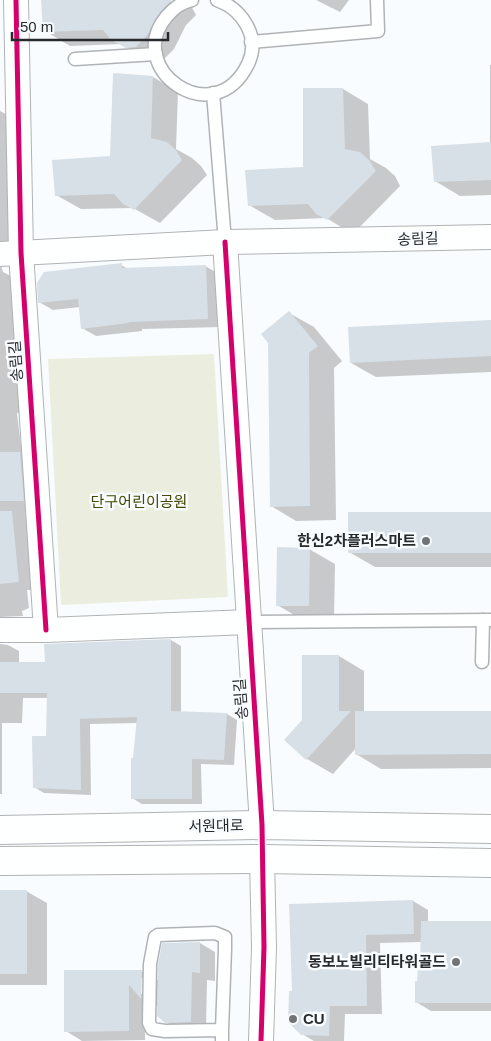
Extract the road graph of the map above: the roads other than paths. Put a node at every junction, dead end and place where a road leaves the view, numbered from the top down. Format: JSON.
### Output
{"nodes":[{"id":1,"x":16,"y":0,"type":"edge"},
{"id":2,"x":192,"y":0,"type":"edge"},
{"id":3,"x":217,"y":0,"type":"edge"},
{"id":4,"x":377,"y":0,"type":"edge"},
{"id":5,"x":251,"y":42,"type":"junction"},
{"id":6,"x":156,"y":54,"type":"junction"},
{"id":7,"x":75,"y":59,"type":"dead end"},
{"id":8,"x":213,"y":93,"type":"junction"},
{"id":9,"x":491,"y":237,"type":"edge"},
{"id":10,"x":225,"y":242,"type":"junction"},
{"id":11,"x":10,"y":254,"type":"edge"},
{"id":12,"x":487,"y":620,"type":"edge"},
{"id":13,"x":249,"y":622,"type":"junction"},
{"id":14,"x":0,"y":630,"type":"edge"},
{"id":15,"x":46,"y":630,"type":"junction"},
{"id":16,"x":482,"y":662,"type":"dead end"},
{"id":17,"x":262,"y":825,"type":"junction"},
{"id":18,"x":491,"y":829,"type":"edge"},
{"id":19,"x":0,"y":830,"type":"edge"},
{"id":20,"x":262,"y":859,"type":"junction"},
{"id":21,"x":0,"y":861,"type":"edge"},
{"id":22,"x":491,"y":863,"type":"edge"},
{"id":23,"x":222,"y":1035,"type":"edge"},
{"id":24,"x":261,"y":1041,"type":"edge"}],
"edges":[{"from":1,"to":11,"type":"street","name":"송림길"},
{"from":2,"to":6,"type":"lane"},
{"from":3,"to":5,"type":"lane"},
{"from":4,"to":5,"type":"lane"},
{"from":5,"to":8,"type":"lane"},
{"from":6,"to":7,"type":"lane"},
{"from":6,"to":8,"type":"lane"},
{"from":8,"to":10,"type":"lane"},
{"from":9,"to":10,"type":"street","name":"송림길"},
{"from":10,"to":11,"type":"street","name":"송림길"},
{"from":10,"to":13,"type":"street","name":"송림길"},
{"from":11,"to":15,"type":"street","name":"송림길"},
{"from":12,"to":13,"type":"lane"},
{"from":12,"to":16,"type":"lane"},
{"from":13,"to":15,"type":"street"},
{"from":13,"to":17,"type":"street","name":"송림길"},
{"from":14,"to":15,"type":"street"},
{"from":17,"to":18,"type":"street","name":"서원대로"},
{"from":17,"to":19,"type":"street","name":"서원대로"},
{"from":17,"to":20,"type":"street"},
{"from":20,"to":21,"type":"street"},
{"from":20,"to":22,"type":"street"},
{"from":20,"to":24,"type":"street"},
{"from":23,"to":23,"type":"lane"}]}
